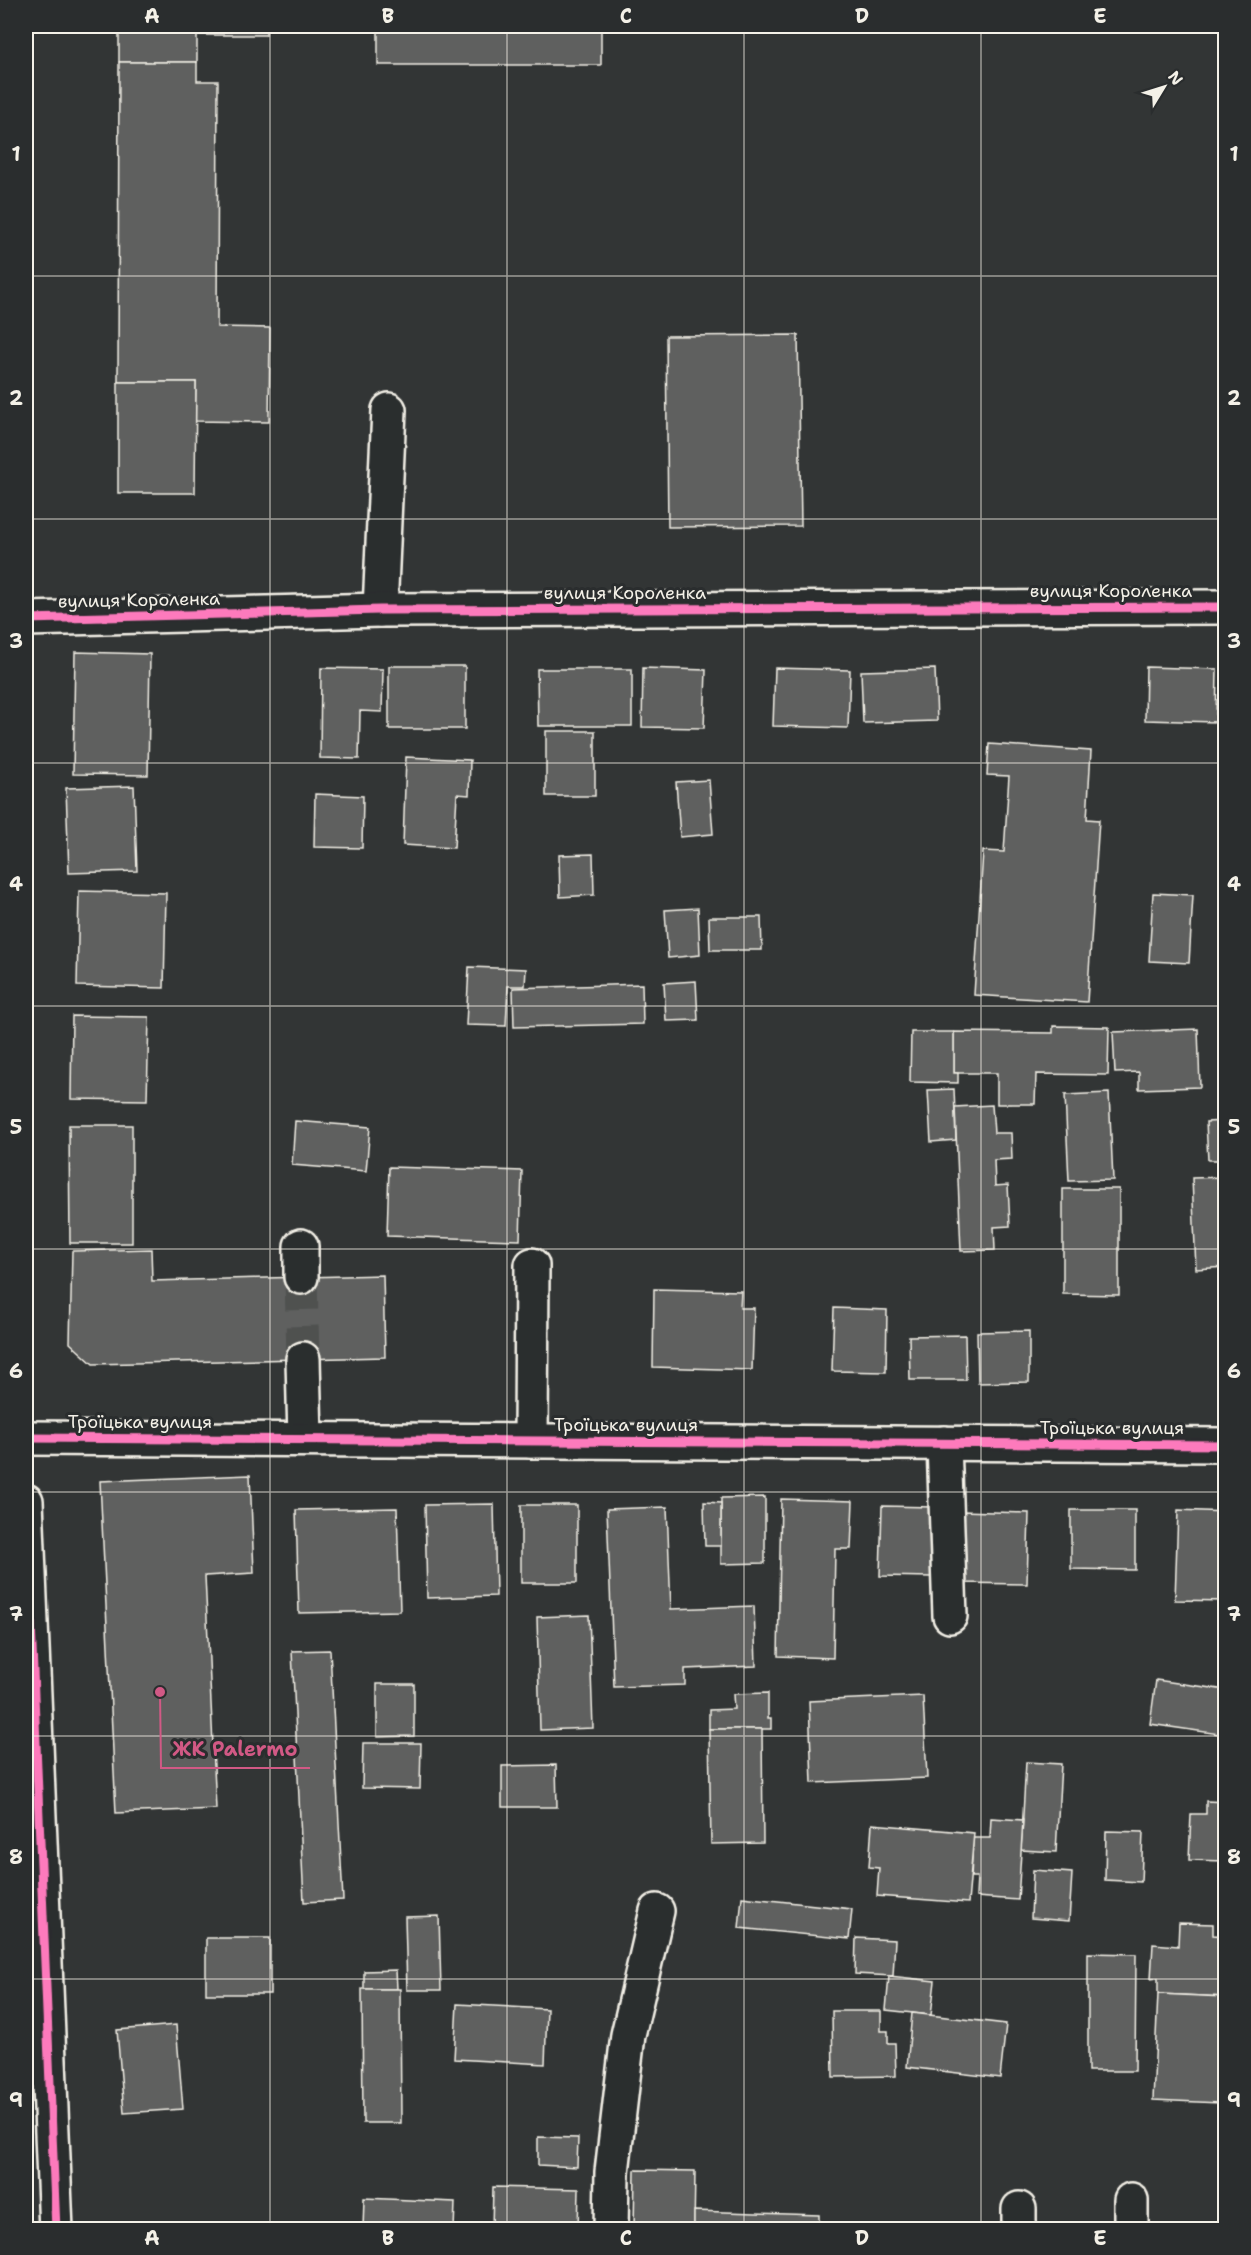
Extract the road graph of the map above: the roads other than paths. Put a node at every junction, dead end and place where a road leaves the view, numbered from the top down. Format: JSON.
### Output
{"nodes":[{"id":1,"x":389,"y":410,"type":"dead end"},
{"id":2,"x":1226,"y":608,"type":"edge"},
{"id":3,"x":380,"y":610,"type":"junction"},
{"id":4,"x":26,"y":619,"type":"edge"},
{"id":5,"x":532,"y":1265,"type":"dead end"},
{"id":6,"x":303,"y":1359,"type":"tunnel mouth"},
{"id":7,"x":26,"y":1438,"type":"edge"},
{"id":8,"x":305,"y":1439,"type":"junction"},
{"id":9,"x":531,"y":1441,"type":"junction"},
{"id":10,"x":944,"y":1443,"type":"junction"},
{"id":11,"x":1226,"y":1445,"type":"edge"},
{"id":12,"x":26,"y":1501,"type":"edge"},
{"id":13,"x":950,"y":1616,"type":"dead end"},
{"id":14,"x":657,"y":1911,"type":"dead end"},
{"id":15,"x":56,"y":2229,"type":"edge"},
{"id":16,"x":611,"y":2229,"type":"edge"}],
"edges":[{"from":1,"to":3,"type":"street"},
{"from":2,"to":3,"type":"street","name":"вулиця Короленка"},
{"from":3,"to":4,"type":"street","name":"вулиця Короленка"},
{"from":5,"to":9,"type":"street"},
{"from":6,"to":8,"type":"street"},
{"from":7,"to":8,"type":"street","name":"Троїцька вулиця"},
{"from":8,"to":9,"type":"street","name":"Троїцька вулиця"},
{"from":9,"to":10,"type":"street","name":"Троїцька вулиця"},
{"from":10,"to":11,"type":"street","name":"Троїцька вулиця"},
{"from":10,"to":13,"type":"street"},
{"from":12,"to":15,"type":"street"},
{"from":14,"to":16,"type":"street"}]}
